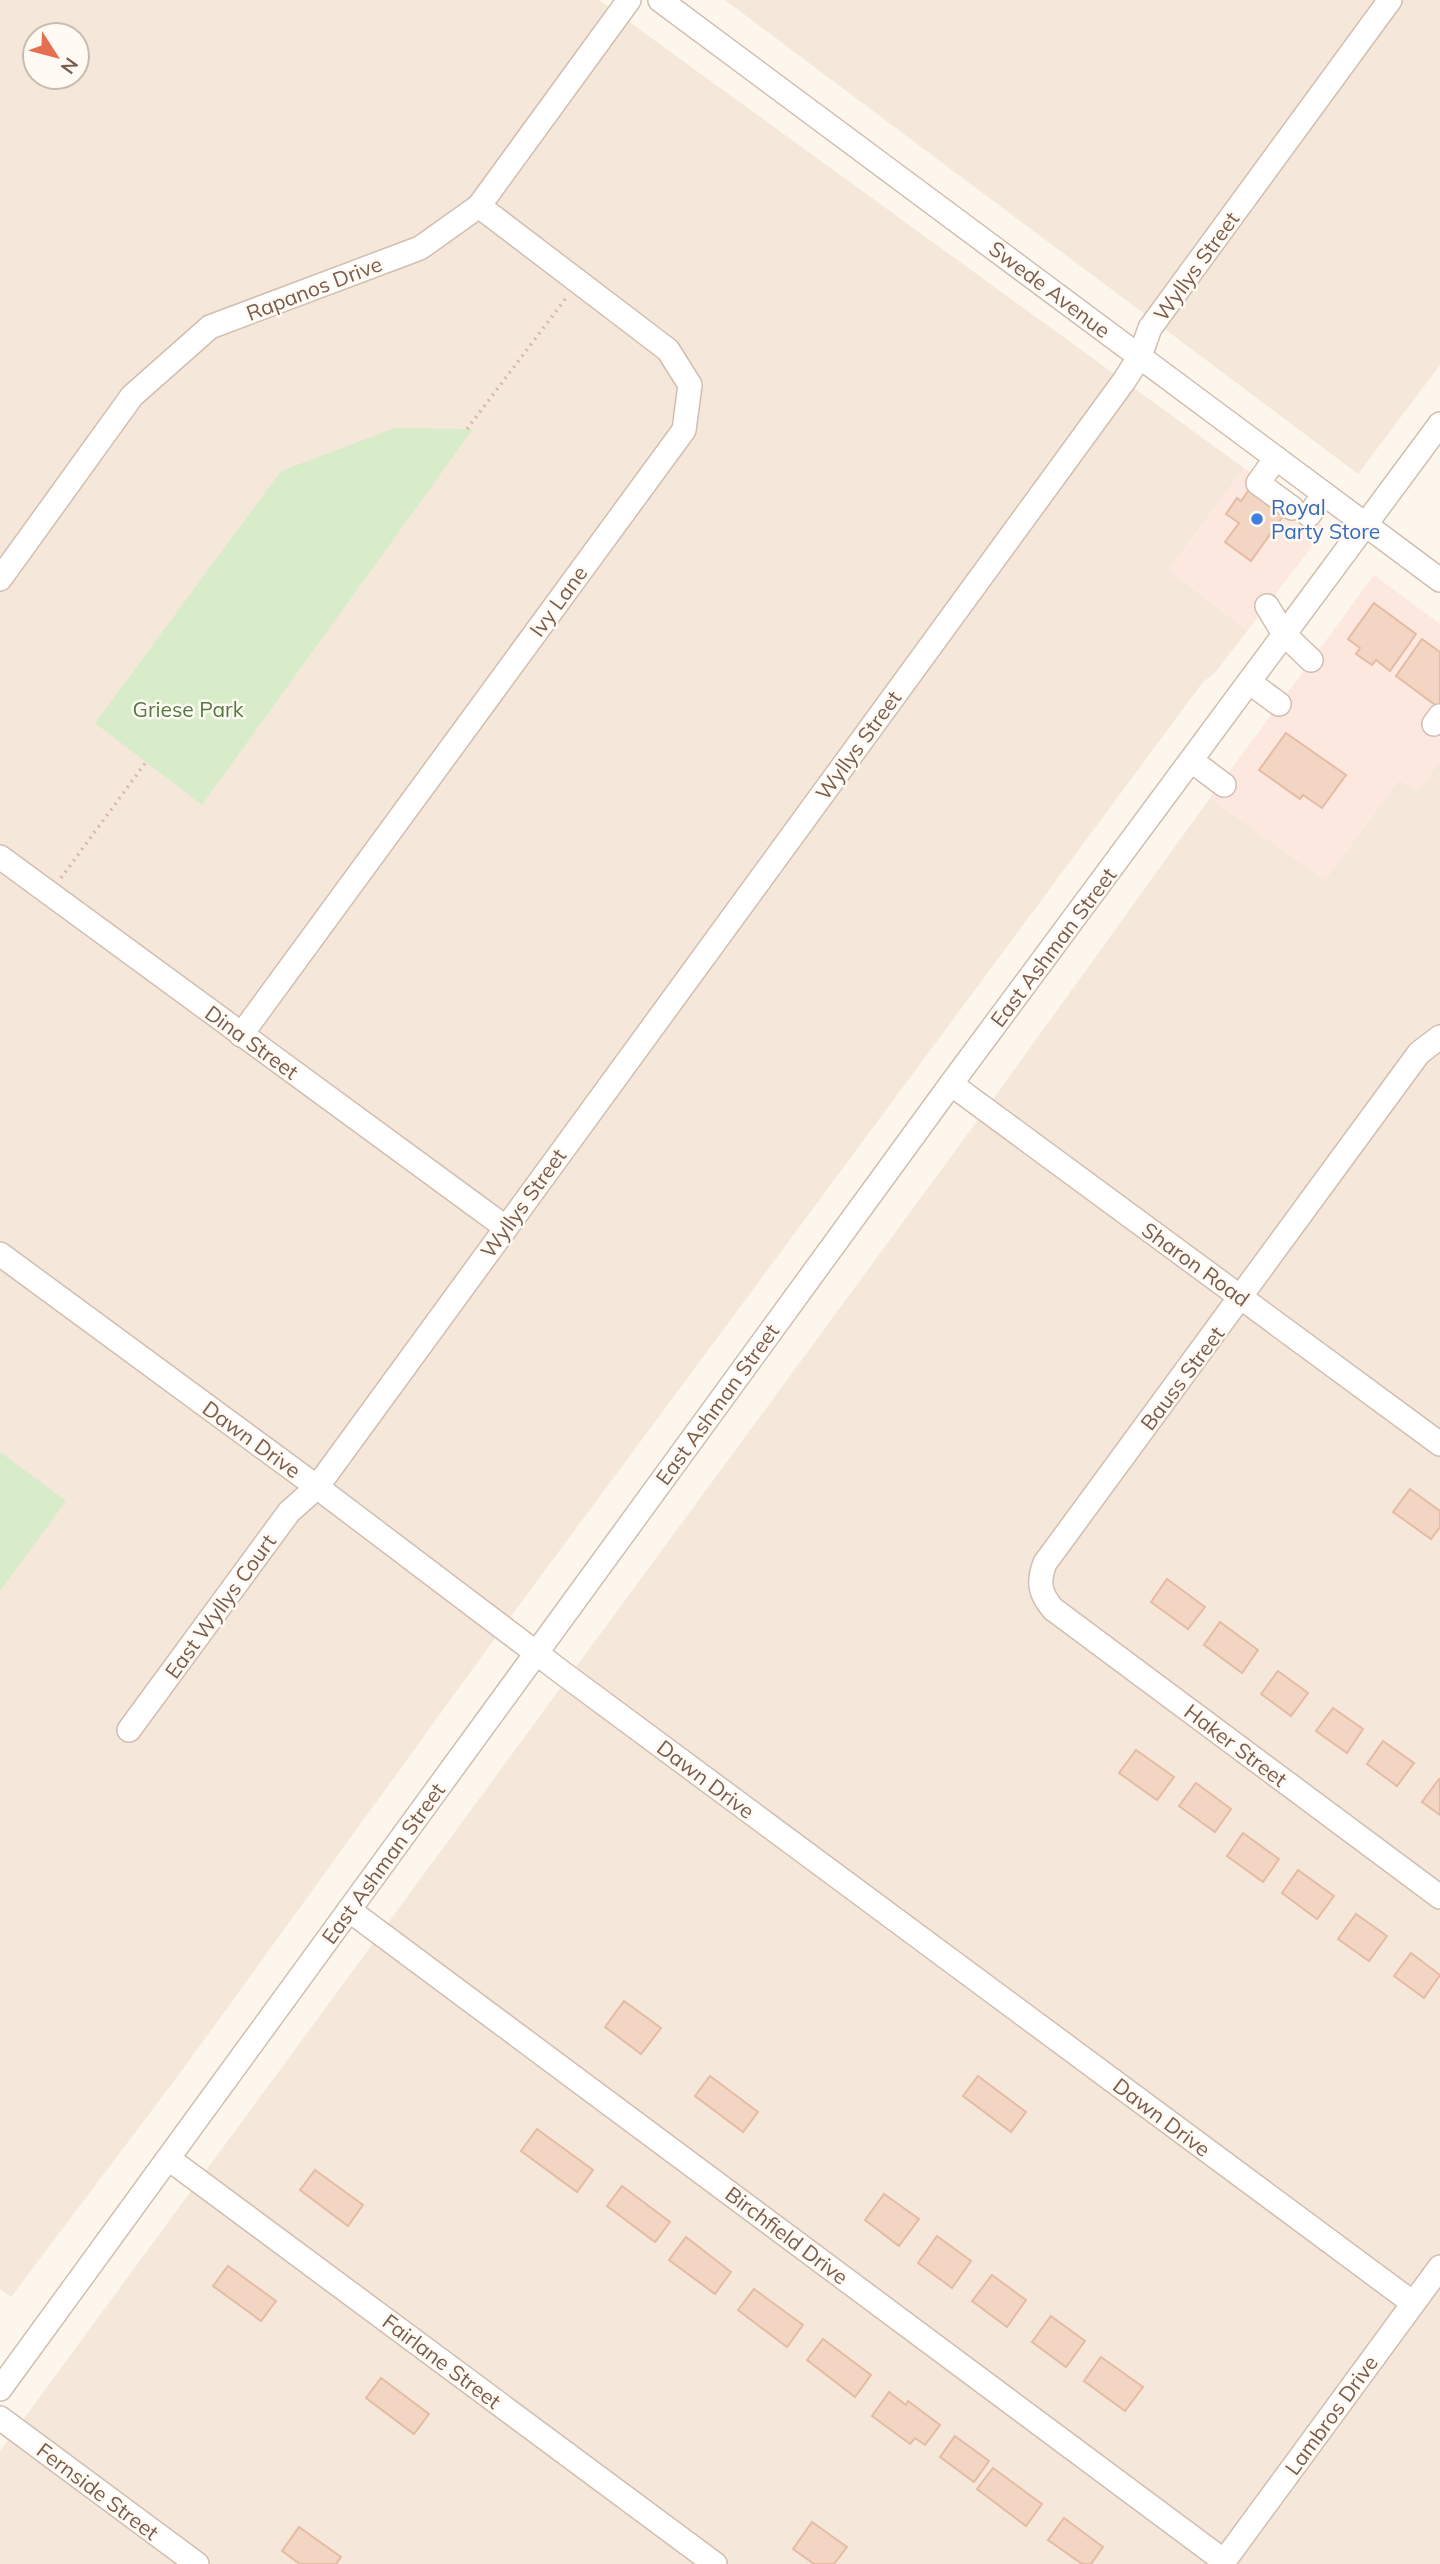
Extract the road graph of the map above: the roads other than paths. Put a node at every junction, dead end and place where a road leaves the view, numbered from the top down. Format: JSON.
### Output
{"nodes":[{"id":1,"x":629,"y":0,"type":"edge"},
{"id":2,"x":660,"y":0,"type":"edge"},
{"id":3,"x":1391,"y":0,"type":"edge"},
{"id":4,"x":479,"y":206,"type":"junction"},
{"id":5,"x":1140,"y":356,"type":"junction"},
{"id":6,"x":1440,"y":424,"type":"edge"},
{"id":7,"x":1276,"y":458,"type":"junction"},
{"id":8,"x":1324,"y":494,"type":"junction"},
{"id":9,"x":1366,"y":525,"type":"junction"},
{"id":10,"x":0,"y":579,"type":"edge"},
{"id":11,"x":1440,"y":580,"type":"edge"},
{"id":12,"x":1266,"y":606,"type":"dead end"},
{"id":13,"x":1284,"y":634,"type":"junction"},
{"id":14,"x":1311,"y":660,"type":"dead end"},
{"id":15,"x":1250,"y":682,"type":"junction"},
{"id":16,"x":1279,"y":704,"type":"dead end"},
{"id":17,"x":1192,"y":761,"type":"junction"},
{"id":18,"x":1224,"y":785,"type":"dead end"},
{"id":19,"x":0,"y":857,"type":"edge"},
{"id":20,"x":241,"y":1035,"type":"junction"},
{"id":21,"x":1440,"y":1037,"type":"edge"},
{"id":22,"x":951,"y":1084,"type":"junction"},
{"id":23,"x":505,"y":1227,"type":"junction"},
{"id":24,"x":0,"y":1254,"type":"edge"},
{"id":25,"x":1241,"y":1298,"type":"junction"},
{"id":26,"x":1440,"y":1444,"type":"edge"},
{"id":27,"x":317,"y":1487,"type":"junction"},
{"id":28,"x":1040,"y":1586,"type":"joint"},
{"id":29,"x":535,"y":1652,"type":"junction"},
{"id":30,"x":129,"y":1730,"type":"dead end"},
{"id":31,"x":1440,"y":1897,"type":"edge"},
{"id":32,"x":349,"y":1910,"type":"junction"},
{"id":33,"x":169,"y":2158,"type":"junction"},
{"id":34,"x":1440,"y":2267,"type":"edge"},
{"id":35,"x":1413,"y":2303,"type":"junction"},
{"id":36,"x":0,"y":2389,"type":"edge"},
{"id":37,"x":0,"y":2418,"type":"edge"},
{"id":38,"x":1223,"y":2562,"type":"edge"},
{"id":39,"x":197,"y":2564,"type":"edge"},
{"id":40,"x":715,"y":2564,"type":"edge"}],
"edges":[{"from":1,"to":4,"type":"street","name":"Rapanos Drive"},
{"from":2,"to":5,"type":"street","name":"Swede Avenue"},
{"from":3,"to":5,"type":"street","name":"Wyllys Street"},
{"from":4,"to":10,"type":"street","name":"Rapanos Drive"},
{"from":4,"to":20,"type":"street","name":"Ivy Lane"},
{"from":5,"to":7,"type":"street","name":"Swede Avenue"},
{"from":5,"to":23,"type":"street","name":"Wyllys Street"},
{"from":6,"to":9,"type":"street","name":"East Ashman Street"},
{"from":7,"to":8,"type":"street","name":"Swede Avenue"},
{"from":7,"to":8,"type":"street"},
{"from":8,"to":9,"type":"street","name":"Swede Avenue"},
{"from":9,"to":11,"type":"street","name":"Swede Avenue"},
{"from":9,"to":13,"type":"street","name":"East Ashman Street"},
{"from":12,"to":13,"type":"street"},
{"from":13,"to":14,"type":"street"},
{"from":13,"to":15,"type":"street","name":"East Ashman Street"},
{"from":15,"to":16,"type":"street"},
{"from":15,"to":17,"type":"street","name":"East Ashman Street"},
{"from":17,"to":18,"type":"street"},
{"from":17,"to":22,"type":"street","name":"East Ashman Street"},
{"from":19,"to":20,"type":"street","name":"Dina Street"},
{"from":20,"to":23,"type":"street","name":"Dina Street"},
{"from":21,"to":25,"type":"street","name":"Bauss Street"},
{"from":22,"to":25,"type":"street","name":"Sharon Road"},
{"from":22,"to":29,"type":"street","name":"East Ashman Street"},
{"from":23,"to":27,"type":"street","name":"Wyllys Street"},
{"from":24,"to":27,"type":"street","name":"Dawn Drive"},
{"from":25,"to":26,"type":"street","name":"Sharon Road"},
{"from":25,"to":28,"type":"street","name":"Bauss Street"},
{"from":27,"to":29,"type":"street","name":"Dawn Drive"},
{"from":27,"to":30,"type":"street","name":"East Wyllys Court"},
{"from":28,"to":31,"type":"street","name":"Haker Street"},
{"from":29,"to":32,"type":"street","name":"East Ashman Street"},
{"from":29,"to":35,"type":"street","name":"Dawn Drive"},
{"from":32,"to":33,"type":"street","name":"East Ashman Street"},
{"from":32,"to":38,"type":"street","name":"Birchfield Drive"},
{"from":33,"to":36,"type":"street","name":"East Ashman Street"},
{"from":33,"to":40,"type":"street","name":"Fairlane Street"},
{"from":34,"to":35,"type":"street","name":"Lambros Drive"},
{"from":35,"to":38,"type":"street","name":"Lambros Drive"},
{"from":37,"to":39,"type":"street","name":"Fernside Street"}]}
